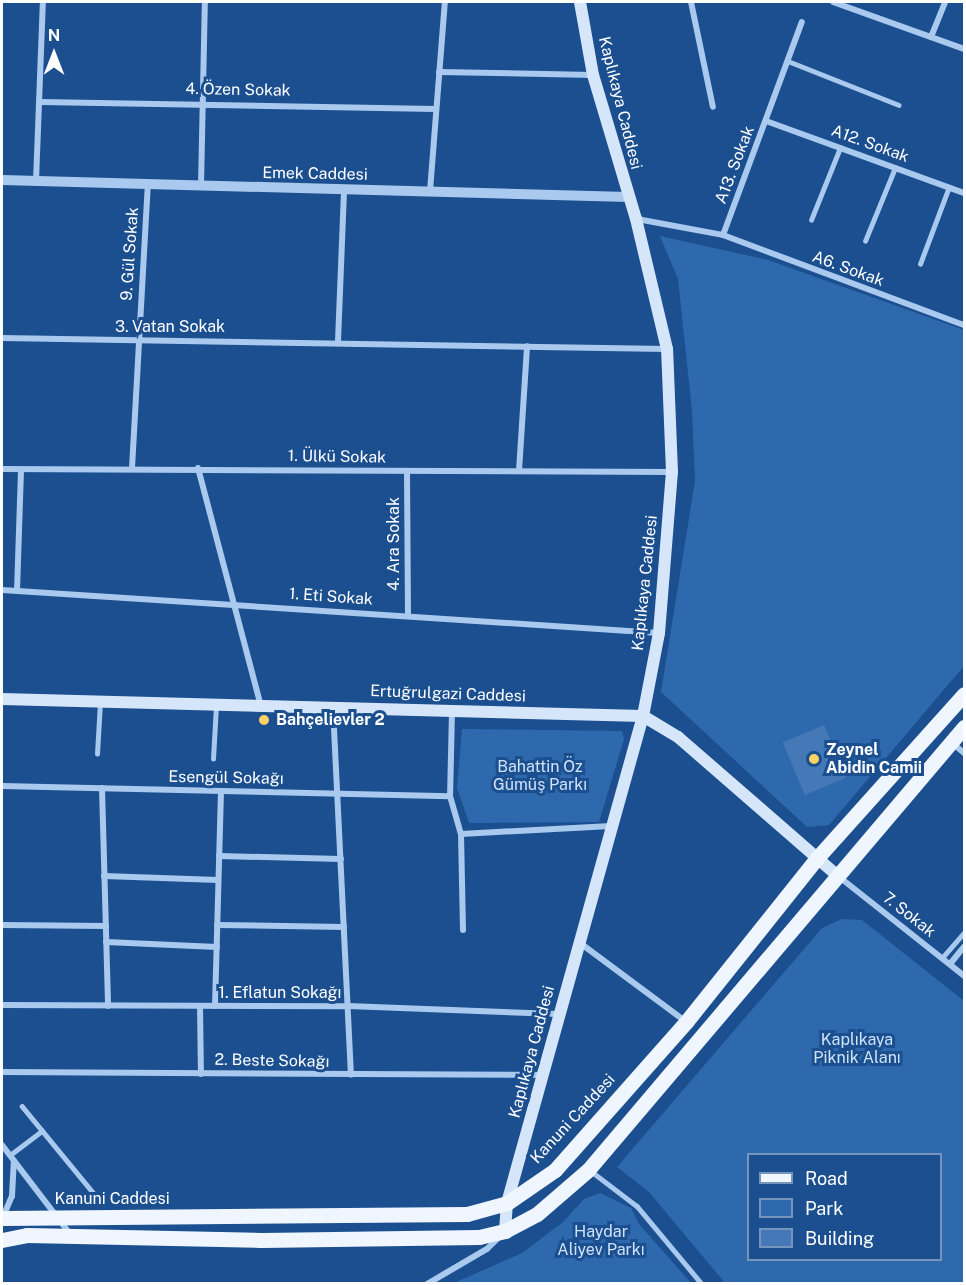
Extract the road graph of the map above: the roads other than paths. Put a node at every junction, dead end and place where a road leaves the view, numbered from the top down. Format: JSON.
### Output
{"nodes":[{"id":1,"x":43,"y":2,"type":"edge"},
{"id":2,"x":206,"y":2,"type":"edge"},
{"id":3,"x":445,"y":2,"type":"edge"},
{"id":4,"x":580,"y":2,"type":"edge"},
{"id":5,"x":691,"y":2,"type":"edge"},
{"id":6,"x":833,"y":2,"type":"edge"},
{"id":7,"x":945,"y":2,"type":"edge"},
{"id":8,"x":802,"y":22,"type":"dead end"},
{"id":9,"x":931,"y":37,"type":"junction"},
{"id":10,"x":964,"y":50,"type":"edge"},
{"id":11,"x":788,"y":61,"type":"junction"},
{"id":12,"x":439,"y":72,"type":"junction"},
{"id":13,"x":593,"y":75,"type":"junction"},
{"id":14,"x":41,"y":102,"type":"junction"},
{"id":15,"x":203,"y":102,"type":"junction"},
{"id":16,"x":899,"y":105,"type":"dead end"},
{"id":17,"x":713,"y":107,"type":"dead end"},
{"id":18,"x":435,"y":109,"type":"junction"},
{"id":19,"x":766,"y":121,"type":"junction"},
{"id":20,"x":840,"y":148,"type":"junction"},
{"id":21,"x":895,"y":168,"type":"junction"},
{"id":22,"x":2,"y":180,"type":"edge"},
{"id":23,"x":36,"y":181,"type":"junction"},
{"id":24,"x":148,"y":186,"type":"junction"},
{"id":25,"x":201,"y":187,"type":"junction"},
{"id":26,"x":949,"y":187,"type":"junction"},
{"id":27,"x":344,"y":190,"type":"junction"},
{"id":28,"x":430,"y":191,"type":"junction"},
{"id":29,"x":964,"y":193,"type":"edge"},
{"id":30,"x":628,"y":197,"type":"junction"},
{"id":31,"x":636,"y":219,"type":"junction"},
{"id":32,"x":812,"y":220,"type":"dead end"},
{"id":33,"x":723,"y":234,"type":"junction"},
{"id":34,"x":865,"y":241,"type":"dead end"},
{"id":35,"x":920,"y":264,"type":"dead end"},
{"id":36,"x":964,"y":325,"type":"edge"},
{"id":37,"x":2,"y":338,"type":"edge"},
{"id":38,"x":138,"y":341,"type":"junction"},
{"id":39,"x":338,"y":341,"type":"junction"},
{"id":40,"x":527,"y":346,"type":"junction"},
{"id":41,"x":668,"y":349,"type":"junction"},
{"id":42,"x":132,"y":468,"type":"junction"},
{"id":43,"x":198,"y":468,"type":"junction"},
{"id":44,"x":2,"y":469,"type":"edge"},
{"id":45,"x":21,"y":470,"type":"junction"},
{"id":46,"x":519,"y":471,"type":"junction"},
{"id":47,"x":407,"y":472,"type":"junction"},
{"id":48,"x":672,"y":472,"type":"junction"},
{"id":49,"x":2,"y":590,"type":"edge"},
{"id":50,"x":17,"y":591,"type":"junction"},
{"id":51,"x":232,"y":604,"type":"junction"},
{"id":52,"x":408,"y":615,"type":"junction"},
{"id":53,"x":659,"y":633,"type":"junction"},
{"id":54,"x":964,"y":694,"type":"edge"},
{"id":55,"x":2,"y":699,"type":"edge"},
{"id":56,"x":100,"y":702,"type":"junction"},
{"id":57,"x":216,"y":706,"type":"junction"},
{"id":58,"x":261,"y":707,"type":"junction"},
{"id":59,"x":333,"y":708,"type":"junction"},
{"id":60,"x":452,"y":711,"type":"junction"},
{"id":61,"x":643,"y":716,"type":"junction"},
{"id":62,"x":964,"y":727,"type":"edge"},
{"id":63,"x":951,"y":742,"type":"junction"},
{"id":64,"x":964,"y":753,"type":"edge"},
{"id":65,"x":98,"y":754,"type":"dead end"},
{"id":66,"x":213,"y":759,"type":"dead end"},
{"id":67,"x":2,"y":786,"type":"edge"},
{"id":68,"x":102,"y":788,"type":"junction"},
{"id":69,"x":221,"y":791,"type":"junction"},
{"id":70,"x":338,"y":794,"type":"junction"},
{"id":71,"x":450,"y":796,"type":"junction"},
{"id":72,"x":612,"y":826,"type":"junction"},
{"id":73,"x":461,"y":834,"type":"junction"},
{"id":74,"x":219,"y":856,"type":"junction"},
{"id":75,"x":817,"y":858,"type":"junction"},
{"id":76,"x":341,"y":859,"type":"junction"},
{"id":77,"x":837,"y":875,"type":"junction"},
{"id":78,"x":104,"y":876,"type":"junction"},
{"id":79,"x":218,"y":880,"type":"junction"},
{"id":80,"x":2,"y":925,"type":"edge"},
{"id":81,"x":217,"y":925,"type":"junction"},
{"id":82,"x":106,"y":926,"type":"junction"},
{"id":83,"x":344,"y":927,"type":"junction"},
{"id":84,"x":463,"y":930,"type":"dead end"},
{"id":85,"x":964,"y":933,"type":"edge"},
{"id":86,"x":106,"y":942,"type":"junction"},
{"id":87,"x":580,"y":943,"type":"junction"},
{"id":88,"x":217,"y":947,"type":"junction"},
{"id":89,"x":964,"y":947,"type":"edge"},
{"id":90,"x":942,"y":958,"type":"junction"},
{"id":91,"x":950,"y":964,"type":"junction"},
{"id":92,"x":964,"y":976,"type":"edge"},
{"id":93,"x":2,"y":1005,"type":"edge"},
{"id":94,"x":108,"y":1006,"type":"junction"},
{"id":95,"x":200,"y":1006,"type":"junction"},
{"id":96,"x":215,"y":1006,"type":"junction"},
{"id":97,"x":348,"y":1006,"type":"junction"},
{"id":98,"x":558,"y":1014,"type":"junction"},
{"id":99,"x":686,"y":1022,"type":"junction"},
{"id":100,"x":2,"y":1072,"type":"edge"},
{"id":101,"x":201,"y":1074,"type":"junction"},
{"id":102,"x":351,"y":1075,"type":"junction"},
{"id":103,"x":543,"y":1075,"type":"junction"},
{"id":104,"x":22,"y":1106,"type":"dead end"},
{"id":105,"x":42,"y":1131,"type":"junction"},
{"id":106,"x":2,"y":1144,"type":"edge"},
{"id":107,"x":10,"y":1155,"type":"junction"},
{"id":108,"x":14,"y":1161,"type":"junction"},
{"id":109,"x":588,"y":1170,"type":"junction"},
{"id":110,"x":95,"y":1195,"type":"dead end"},
{"id":111,"x":507,"y":1203,"type":"junction"},
{"id":112,"x":2,"y":1217,"type":"edge"},
{"id":113,"x":56,"y":1218,"type":"junction"},
{"id":114,"x":505,"y":1231,"type":"junction"},
{"id":115,"x":74,"y":1239,"type":"junction"},
{"id":116,"x":2,"y":1240,"type":"edge"},
{"id":117,"x":427,"y":1284,"type":"edge"},
{"id":118,"x":702,"y":1284,"type":"edge"}],
"edges":[{"from":1,"to":14,"type":"street"},
{"from":2,"to":15,"type":"street"},
{"from":3,"to":12,"type":"street"},
{"from":4,"to":13,"type":"main road","name":"Kaplıkaya Caddesi"},
{"from":5,"to":17,"type":"street"},
{"from":6,"to":9,"type":"street"},
{"from":7,"to":9,"type":"street"},
{"from":8,"to":11,"type":"street","name":"A13. Sokak"},
{"from":9,"to":10,"type":"street"},
{"from":11,"to":16,"type":"lane"},
{"from":11,"to":19,"type":"street","name":"A13. Sokak"},
{"from":12,"to":13,"type":"street"},
{"from":12,"to":18,"type":"street"},
{"from":13,"to":30,"type":"main road","name":"Kaplıkaya Caddesi"},
{"from":14,"to":15,"type":"street","name":"4. Özen Sokak"},
{"from":14,"to":23,"type":"street"},
{"from":15,"to":18,"type":"street","name":"4. Özen Sokak"},
{"from":15,"to":25,"type":"street"},
{"from":18,"to":28,"type":"street"},
{"from":19,"to":20,"type":"street","name":"A12. Sokak"},
{"from":19,"to":33,"type":"street","name":"A13. Sokak"},
{"from":20,"to":21,"type":"street","name":"A12. Sokak"},
{"from":20,"to":32,"type":"lane"},
{"from":21,"to":26,"type":"street","name":"A12. Sokak"},
{"from":21,"to":34,"type":"lane"},
{"from":22,"to":23,"type":"street","name":"Emek Caddesi"},
{"from":23,"to":24,"type":"street","name":"Emek Caddesi"},
{"from":24,"to":25,"type":"street","name":"Emek Caddesi"},
{"from":24,"to":38,"type":"street","name":"9. Gül Sokak"},
{"from":25,"to":27,"type":"street","name":"Emek Caddesi"},
{"from":26,"to":29,"type":"street","name":"A12. Sokak"},
{"from":26,"to":35,"type":"lane"},
{"from":27,"to":28,"type":"street","name":"Emek Caddesi"},
{"from":27,"to":39,"type":"street"},
{"from":28,"to":30,"type":"street","name":"Emek Caddesi"},
{"from":30,"to":31,"type":"main road","name":"Kaplıkaya Caddesi"},
{"from":31,"to":33,"type":"street"},
{"from":31,"to":41,"type":"main road","name":"Kaplıkaya Caddesi"},
{"from":33,"to":36,"type":"street","name":"A6. Sokak"},
{"from":37,"to":38,"type":"street","name":"3. Vatan Sokak"},
{"from":38,"to":39,"type":"street","name":"3. Vatan Sokak"},
{"from":38,"to":42,"type":"street","name":"9. Gül Sokak"},
{"from":39,"to":40,"type":"street","name":"3. Vatan Sokak"},
{"from":40,"to":41,"type":"street","name":"3. Vatan Sokak"},
{"from":40,"to":46,"type":"street"},
{"from":41,"to":48,"type":"main road","name":"Kaplıkaya Caddesi"},
{"from":42,"to":43,"type":"street","name":"1. Ülkü Sokak"},
{"from":42,"to":45,"type":"street","name":"1. Ülkü Sokak"},
{"from":43,"to":47,"type":"street","name":"1. Ülkü Sokak"},
{"from":43,"to":51,"type":"street"},
{"from":44,"to":45,"type":"street","name":"1. Ülkü Sokak"},
{"from":45,"to":50,"type":"street"},
{"from":46,"to":47,"type":"street","name":"1. Ülkü Sokak"},
{"from":46,"to":48,"type":"street","name":"1. Ülkü Sokak"},
{"from":47,"to":52,"type":"street","name":"4. Ara Sokak"},
{"from":48,"to":53,"type":"main road","name":"Kaplıkaya Caddesi"},
{"from":49,"to":50,"type":"street","name":"1. Eti Sokak"},
{"from":50,"to":51,"type":"street","name":"1. Eti Sokak"},
{"from":51,"to":52,"type":"street","name":"1. Eti Sokak"},
{"from":51,"to":58,"type":"street"},
{"from":52,"to":53,"type":"street","name":"1. Eti Sokak"},
{"from":53,"to":61,"type":"main road","name":"Kaplıkaya Caddesi"},
{"from":54,"to":75,"type":"main road","name":"Kanuni Caddesi"},
{"from":55,"to":56,"type":"main road","name":"Ertuğrulgazi Caddesi"},
{"from":56,"to":57,"type":"main road","name":"Ertuğrulgazi Caddesi"},
{"from":56,"to":65,"type":"lane"},
{"from":57,"to":58,"type":"main road","name":"Ertuğrulgazi Caddesi"},
{"from":57,"to":66,"type":"lane"},
{"from":58,"to":59,"type":"main road","name":"Ertuğrulgazi Caddesi"},
{"from":59,"to":60,"type":"main road","name":"Ertuğrulgazi Caddesi"},
{"from":59,"to":70,"type":"street"},
{"from":60,"to":61,"type":"main road","name":"Ertuğrulgazi Caddesi"},
{"from":60,"to":71,"type":"street"},
{"from":61,"to":72,"type":"main road","name":"Kaplıkaya Caddesi"},
{"from":61,"to":75,"type":"main road","name":"Ertuğrulgazi Caddesi"},
{"from":62,"to":63,"type":"main road"},
{"from":63,"to":64,"type":"street"},
{"from":63,"to":77,"type":"main road"},
{"from":67,"to":68,"type":"street","name":"Esengül Sokağı"},
{"from":68,"to":69,"type":"street","name":"Esengül Sokağı"},
{"from":68,"to":78,"type":"street"},
{"from":69,"to":70,"type":"street","name":"Esengül Sokağı"},
{"from":69,"to":74,"type":"street"},
{"from":70,"to":71,"type":"street","name":"Esengül Sokağı"},
{"from":70,"to":76,"type":"street"},
{"from":71,"to":73,"type":"street"},
{"from":72,"to":73,"type":"street"},
{"from":72,"to":87,"type":"main road","name":"Kaplıkaya Caddesi"},
{"from":73,"to":84,"type":"street"},
{"from":74,"to":76,"type":"street"},
{"from":74,"to":79,"type":"street"},
{"from":75,"to":77,"type":"main road","name":"Ertuğrulgazi Caddesi"},
{"from":75,"to":99,"type":"main road","name":"Kanuni Caddesi"},
{"from":76,"to":83,"type":"street"},
{"from":77,"to":90,"type":"street","name":"7. Sokak"},
{"from":77,"to":109,"type":"main road"},
{"from":78,"to":79,"type":"street"},
{"from":78,"to":82,"type":"street"},
{"from":79,"to":81,"type":"street"},
{"from":80,"to":82,"type":"street"},
{"from":81,"to":83,"type":"street"},
{"from":81,"to":88,"type":"street"},
{"from":82,"to":86,"type":"street"},
{"from":83,"to":97,"type":"street"},
{"from":85,"to":90,"type":"lane"},
{"from":86,"to":88,"type":"street"},
{"from":86,"to":94,"type":"street"},
{"from":87,"to":98,"type":"main road","name":"Kaplıkaya Caddesi"},
{"from":87,"to":99,"type":"street"},
{"from":88,"to":96,"type":"street"},
{"from":89,"to":91,"type":"street"},
{"from":90,"to":91,"type":"street","name":"7. Sokak"},
{"from":91,"to":92,"type":"street","name":"7. Sokak"},
{"from":93,"to":94,"type":"street","name":"1. Eflatun Sokağı"},
{"from":94,"to":95,"type":"street","name":"1. Eflatun Sokağı"},
{"from":95,"to":96,"type":"street","name":"1. Eflatun Sokağı"},
{"from":95,"to":101,"type":"street"},
{"from":96,"to":97,"type":"street","name":"1. Eflatun Sokağı"},
{"from":97,"to":98,"type":"street","name":"1. Eflatun Sokağı"},
{"from":97,"to":102,"type":"street"},
{"from":98,"to":103,"type":"main road","name":"Kaplıkaya Caddesi"},
{"from":99,"to":111,"type":"main road","name":"Kanuni Caddesi"},
{"from":100,"to":101,"type":"street","name":"2. Beste Sokağı"},
{"from":101,"to":102,"type":"street","name":"2. Beste Sokağı"},
{"from":102,"to":103,"type":"street","name":"2. Beste Sokağı"},
{"from":103,"to":111,"type":"main road","name":"Kaplıkaya Caddesi"},
{"from":104,"to":105,"type":"lane"},
{"from":105,"to":107,"type":"lane"},
{"from":105,"to":110,"type":"lane"},
{"from":106,"to":107,"type":"street"},
{"from":107,"to":108,"type":"street"},
{"from":108,"to":112,"type":"street"},
{"from":108,"to":113,"type":"street"},
{"from":109,"to":114,"type":"main road"},
{"from":109,"to":118,"type":"lane"},
{"from":111,"to":113,"type":"main road","name":"Kanuni Caddesi"},
{"from":111,"to":114,"type":"main road","name":"Kaplıkaya Caddesi"},
{"from":112,"to":113,"type":"main road","name":"Kanuni Caddesi"},
{"from":113,"to":115,"type":"street"},
{"from":114,"to":115,"type":"main road"},
{"from":114,"to":117,"type":"street"},
{"from":115,"to":116,"type":"main road"}]}
